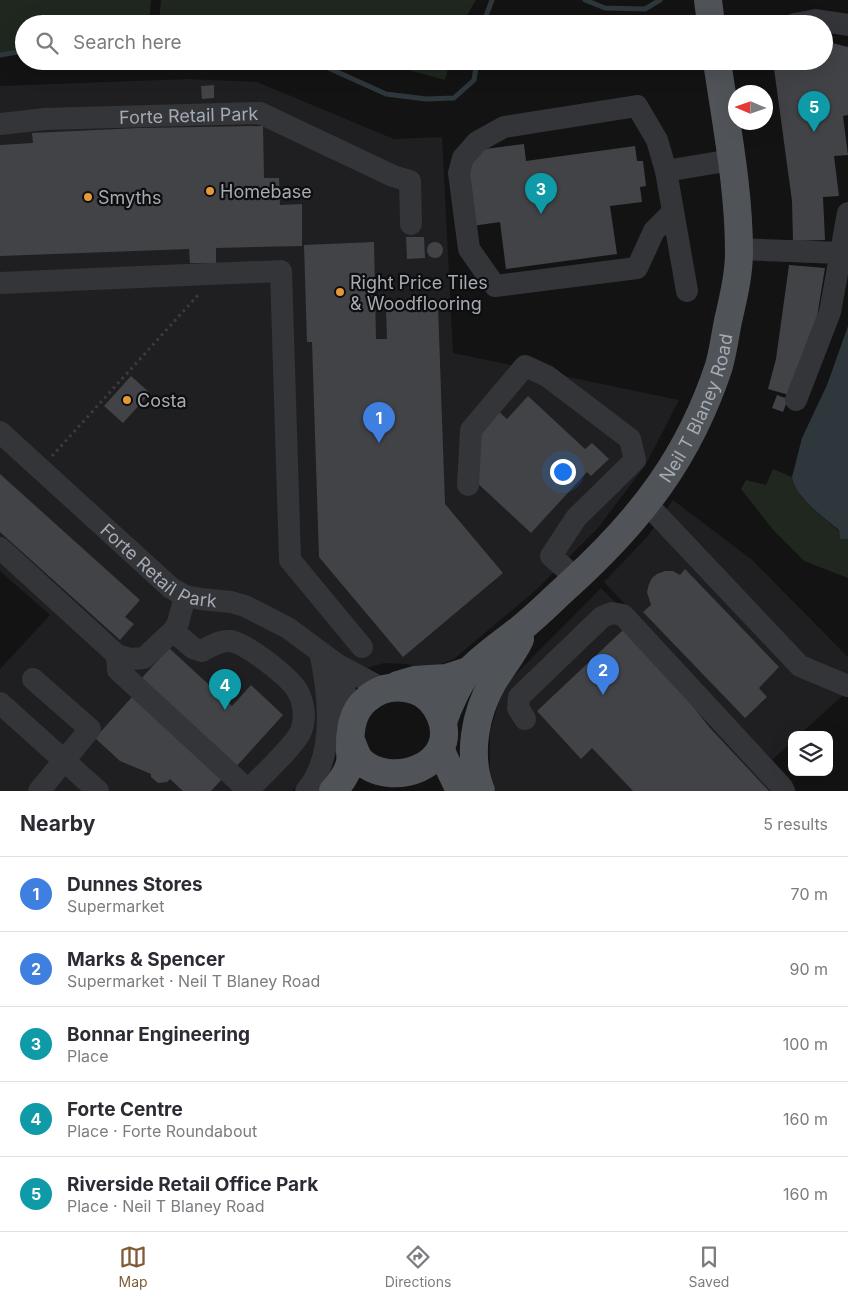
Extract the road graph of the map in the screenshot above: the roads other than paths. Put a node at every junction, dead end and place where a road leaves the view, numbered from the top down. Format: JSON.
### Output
{"nodes":[{"id":1,"x":708,"y":0,"type":"edge"},
{"id":2,"x":710,"y":15,"type":"edge"},
{"id":3,"x":833,"y":23,"type":"edge"},
{"id":4,"x":848,"y":25,"type":"edge"},
{"id":5,"x":717,"y":70,"type":"edge"},
{"id":6,"x":0,"y":124,"type":"edge"},
{"id":7,"x":731,"y":160,"type":"junction"},
{"id":8,"x":666,"y":171,"type":"junction"},
{"id":9,"x":673,"y":212,"type":"junction"},
{"id":10,"x":848,"y":213,"type":"edge"},
{"id":11,"x":411,"y":224,"type":"dead end"},
{"id":12,"x":739,"y":249,"type":"junction"},
{"id":13,"x":840,"y":253,"type":"junction"},
{"id":14,"x":0,"y":283,"type":"edge"},
{"id":15,"x":688,"y":292,"type":"dead end"},
{"id":16,"x":796,"y":400,"type":"dead end"},
{"id":17,"x":0,"y":432,"type":"edge"},
{"id":18,"x":468,"y":485,"type":"dead end"},
{"id":19,"x":647,"y":504,"type":"junction"},
{"id":20,"x":0,"y":548,"type":"edge"},
{"id":21,"x":576,"y":578,"type":"junction"},
{"id":22,"x":185,"y":596,"type":"junction"},
{"id":23,"x":527,"y":624,"type":"junction"},
{"id":24,"x":173,"y":631,"type":"junction"},
{"id":25,"x":362,"y":647,"type":"dead end"},
{"id":26,"x":320,"y":652,"type":"junction"},
{"id":27,"x":117,"y":655,"type":"junction"},
{"id":28,"x":338,"y":665,"type":"junction"},
{"id":29,"x":468,"y":671,"type":"junction"},
{"id":30,"x":33,"y":678,"type":"dead end"},
{"id":31,"x":848,"y":686,"type":"edge"},
{"id":32,"x":389,"y":688,"type":"junction"},
{"id":33,"x":0,"y":703,"type":"edge"},
{"id":34,"x":525,"y":719,"type":"dead end"},
{"id":35,"x":443,"y":722,"type":"junction"},
{"id":36,"x":351,"y":731,"type":"junction"},
{"id":37,"x":441,"y":751,"type":"junction"},
{"id":38,"x":64,"y":760,"type":"junction"},
{"id":39,"x":39,"y":791,"type":"edge"},
{"id":40,"x":98,"y":791,"type":"edge"},
{"id":41,"x":306,"y":791,"type":"edge"},
{"id":42,"x":333,"y":791,"type":"edge"},
{"id":43,"x":460,"y":791,"type":"edge"},
{"id":44,"x":481,"y":791,"type":"edge"},
{"id":45,"x":784,"y":791,"type":"edge"}],
"edges":[{"from":1,"to":2,"type":"main road"},
{"from":3,"to":4,"type":"lane"},
{"from":5,"to":7,"type":"main road","name":"Neil T Blaney Road"},
{"from":6,"to":11,"type":"lane","name":"Forte Retail Park"},
{"from":7,"to":8,"type":"lane"},
{"from":7,"to":12,"type":"main road","name":"Neil T Blaney Road"},
{"from":8,"to":9,"type":"lane"},
{"from":8,"to":9,"type":"lane"},
{"from":9,"to":15,"type":"lane"},
{"from":10,"to":13,"type":"lane"},
{"from":12,"to":13,"type":"lane"},
{"from":12,"to":19,"type":"main road","name":"Neil T Blaney Road"},
{"from":13,"to":16,"type":"lane"},
{"from":14,"to":25,"type":"lane"},
{"from":17,"to":22,"type":"lane","name":"Forte Retail Park"},
{"from":18,"to":21,"type":"lane"},
{"from":19,"to":21,"type":"main road","name":"Neil T Blaney Road"},
{"from":19,"to":31,"type":"lane"},
{"from":20,"to":27,"type":"lane"},
{"from":21,"to":23,"type":"main road","name":"Neil T Blaney Road"},
{"from":22,"to":24,"type":"lane"},
{"from":22,"to":26,"type":"lane","name":"Forte Retail Park"},
{"from":23,"to":29,"type":"main road","name":"Neil T Blaney Road"},
{"from":23,"to":44,"type":"main road"},
{"from":24,"to":27,"type":"lane"},
{"from":24,"to":27,"type":"lane"},
{"from":26,"to":28,"type":"lane","name":"Forte Retail Park"},
{"from":26,"to":41,"type":"lane"},
{"from":28,"to":32,"type":"lane","name":"Forte Retail Park"},
{"from":28,"to":36,"type":"lane"},
{"from":29,"to":32,"type":"main road","name":"Neil T Blaney Road"},
{"from":29,"to":35,"type":"main road","name":"Neil T Blaney Road"},
{"from":30,"to":38,"type":"lane"},
{"from":32,"to":35,"type":"main road"},
{"from":32,"to":36,"type":"main road"},
{"from":33,"to":38,"type":"lane"},
{"from":34,"to":45,"type":"lane"},
{"from":35,"to":37,"type":"main road"},
{"from":36,"to":37,"type":"main road"},
{"from":36,"to":42,"type":"main road"},
{"from":37,"to":43,"type":"main road"},
{"from":38,"to":39,"type":"lane"},
{"from":38,"to":40,"type":"lane"}]}
